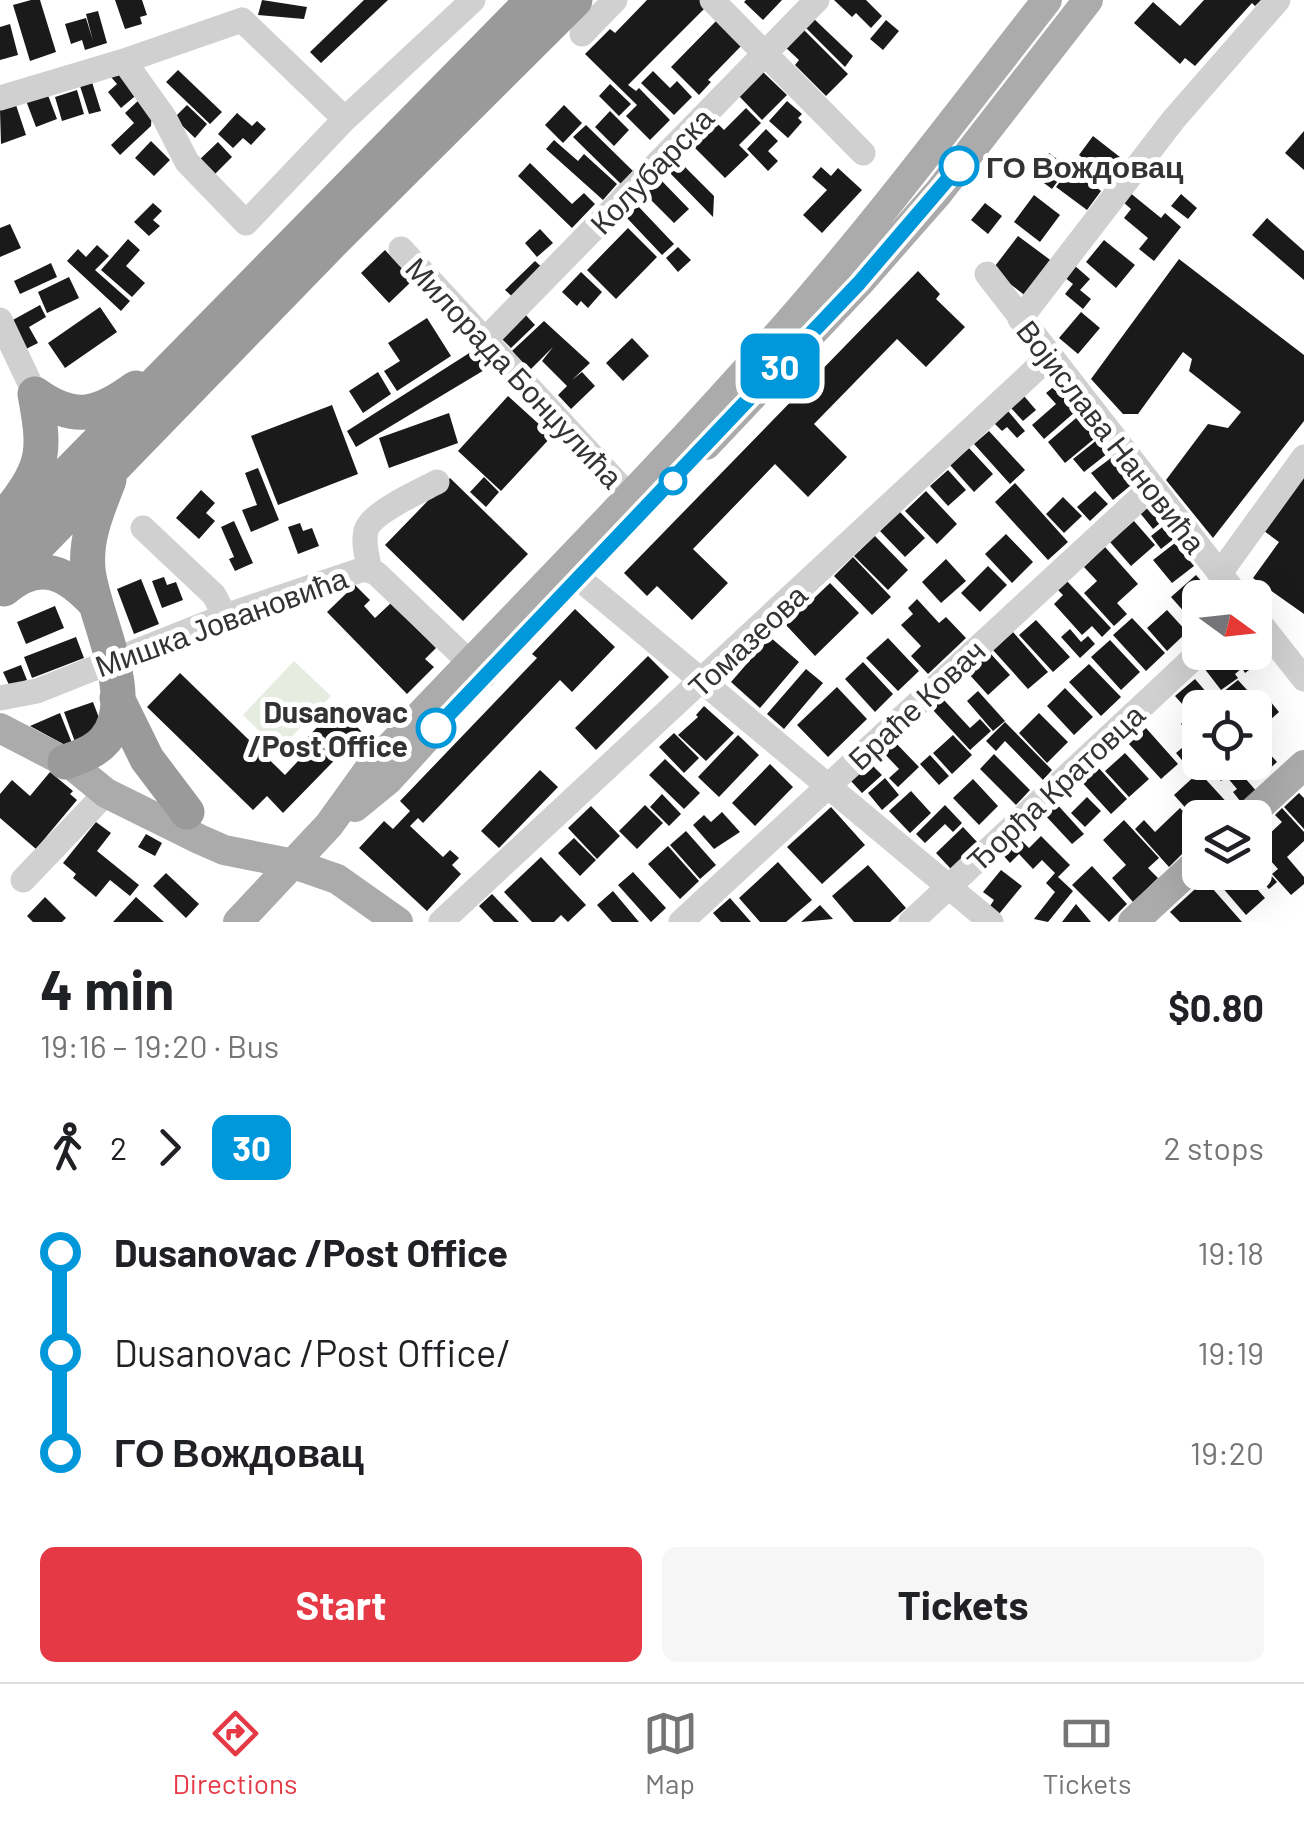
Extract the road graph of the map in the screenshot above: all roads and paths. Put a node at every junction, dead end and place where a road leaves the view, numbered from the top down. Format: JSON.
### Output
{"nodes":[{"id":1,"x":472,"y":0,"type":"edge"},
{"id":2,"x":615,"y":0,"type":"edge"},
{"id":3,"x":712,"y":0,"type":"edge"},
{"id":4,"x":817,"y":0,"type":"edge"},
{"id":5,"x":1047,"y":0,"type":"edge"},
{"id":6,"x":1088,"y":0,"type":"edge"},
{"id":7,"x":1278,"y":0,"type":"edge"},
{"id":8,"x":248,"y":10,"type":"edge"},
{"id":9,"x":580,"y":11,"type":"edge"},
{"id":10,"x":540,"y":15,"type":"edge"},
{"id":11,"x":765,"y":53,"type":"junction"},
{"id":12,"x":124,"y":61,"type":"junction"},
{"id":13,"x":0,"y":98,"type":"edge"},
{"id":14,"x":346,"y":119,"type":"junction"},
{"id":15,"x":862,"y":153,"type":"dead end"},
{"id":16,"x":402,"y":249,"type":"dead end"},
{"id":17,"x":987,"y":274,"type":"dead end"},
{"id":18,"x":1020,"y":318,"type":"junction"},
{"id":19,"x":0,"y":320,"type":"edge"},
{"id":20,"x":485,"y":340,"type":"junction"},
{"id":21,"x":1050,"y":356,"type":"junction"},
{"id":22,"x":168,"y":371,"type":"junction"},
{"id":23,"x":36,"y":394,"type":"junction"},
{"id":24,"x":1304,"y":457,"type":"edge"},
{"id":25,"x":115,"y":465,"type":"junction"},
{"id":26,"x":437,"y":482,"type":"dead end"},
{"id":27,"x":1152,"y":487,"type":"junction"},
{"id":28,"x":630,"y":496,"type":"junction"},
{"id":29,"x":0,"y":524,"type":"edge"},
{"id":30,"x":143,"y":528,"type":"dead end"},
{"id":31,"x":0,"y":542,"type":"edge"},
{"id":32,"x":370,"y":570,"type":"junction"},
{"id":33,"x":570,"y":572,"type":"junction"},
{"id":34,"x":1220,"y":573,"type":"junction"},
{"id":35,"x":1225,"y":580,"type":"edge"},
{"id":36,"x":0,"y":584,"type":"edge"},
{"id":37,"x":0,"y":593,"type":"edge"},
{"id":38,"x":95,"y":602,"type":"junction"},
{"id":39,"x":225,"y":616,"type":"junction"},
{"id":40,"x":1272,"y":639,"type":"edge"},
{"id":41,"x":112,"y":660,"type":"junction"},
{"id":42,"x":476,"y":669,"type":"junction"},
{"id":43,"x":1182,"y":669,"type":"edge"},
{"id":44,"x":1304,"y":679,"type":"edge"},
{"id":45,"x":701,"y":683,"type":"junction"},
{"id":46,"x":0,"y":698,"type":"edge"},
{"id":47,"x":117,"y":698,"type":"junction"},
{"id":48,"x":0,"y":728,"type":"edge"},
{"id":49,"x":69,"y":764,"type":"junction"},
{"id":50,"x":1304,"y":765,"type":"edge"},
{"id":51,"x":828,"y":786,"type":"junction"},
{"id":52,"x":106,"y":794,"type":"junction"},
{"id":53,"x":1266,"y":800,"type":"edge"},
{"id":54,"x":188,"y":812,"type":"junction"},
{"id":55,"x":261,"y":857,"type":"junction"},
{"id":56,"x":294,"y":864,"type":"junction"},
{"id":57,"x":1182,"y":877,"type":"edge"},
{"id":58,"x":23,"y":880,"type":"dead end"},
{"id":59,"x":948,"y":888,"type":"junction"},
{"id":60,"x":238,"y":922,"type":"edge"},
{"id":61,"x":398,"y":922,"type":"edge"},
{"id":62,"x":442,"y":922,"type":"edge"},
{"id":63,"x":682,"y":922,"type":"edge"},
{"id":64,"x":911,"y":922,"type":"edge"},
{"id":65,"x":990,"y":922,"type":"edge"},
{"id":66,"x":1133,"y":922,"type":"edge"}],
"edges":[{"from":1,"to":14,"type":"street"},
{"from":2,"to":9,"type":"street"},
{"from":3,"to":11,"type":"street"},
{"from":4,"to":11,"type":"street","name":"Колубарска"},
{"from":5,"to":28,"type":"main road"},
{"from":6,"to":33,"type":"main road"},
{"from":7,"to":18,"type":"street"},
{"from":8,"to":12,"type":"street"},
{"from":8,"to":14,"type":"street"},
{"from":9,"to":10,"type":"highway"},
{"from":10,"to":22,"type":"highway"},
{"from":10,"to":25,"type":"highway"},
{"from":11,"to":15,"type":"street"},
{"from":11,"to":20,"type":"street","name":"Колубарска"},
{"from":12,"to":13,"type":"street"},
{"from":12,"to":14,"type":"street"},
{"from":16,"to":20,"type":"street","name":"Милорада Бонџулића"},
{"from":17,"to":18,"type":"street","name":"Војислава Нановића"},
{"from":18,"to":21,"type":"street","name":"Војислава Нановића"},
{"from":19,"to":23,"type":"street"},
{"from":20,"to":28,"type":"street","name":"Милорада Бонџулића"},
{"from":21,"to":27,"type":"street","name":"Војислава Нановића"},
{"from":21,"to":45,"type":"street","name":"Томазеова"},
{"from":22,"to":23,"type":"highway"},
{"from":22,"to":31,"type":"highway"},
{"from":23,"to":29,"type":"highway"},
{"from":24,"to":34,"type":"street"},
{"from":25,"to":36,"type":"highway"},
{"from":25,"to":38,"type":"highway"},
{"from":26,"to":32,"type":"street"},
{"from":27,"to":34,"type":"street","name":"Војислава Нановића"},
{"from":27,"to":51,"type":"street","name":"Браће Ковач"},
{"from":28,"to":33,"type":"main road"},
{"from":30,"to":39,"type":"street"},
{"from":32,"to":39,"type":"street","name":"Мишка Јовановића"},
{"from":32,"to":42,"type":"street","name":"Мишка Јовановића"},
{"from":33,"to":42,"type":"main road"},
{"from":33,"to":45,"type":"street"},
{"from":34,"to":35,"type":"street","name":"Војислава Нановића"},
{"from":37,"to":38,"type":"highway"},
{"from":38,"to":41,"type":"highway"},
{"from":39,"to":41,"type":"street","name":"Мишка Јовановића"},
{"from":40,"to":44,"type":"street"},
{"from":41,"to":46,"type":"street","name":"Мишка Јовановића"},
{"from":41,"to":47,"type":"highway"},
{"from":42,"to":56,"type":"main road"},
{"from":43,"to":59,"type":"street","name":"Ђорђа Кратовца"},
{"from":45,"to":51,"type":"street"},
{"from":45,"to":62,"type":"street","name":"Томазеова"},
{"from":47,"to":49,"type":"highway"},
{"from":47,"to":54,"type":"highway"},
{"from":48,"to":49,"type":"main road"},
{"from":49,"to":52,"type":"main road"},
{"from":49,"to":54,"type":"main road"},
{"from":50,"to":53,"type":"main road"},
{"from":51,"to":59,"type":"street"},
{"from":51,"to":63,"type":"street","name":"Браће Ковач"},
{"from":52,"to":55,"type":"main road"},
{"from":52,"to":58,"type":"street"},
{"from":54,"to":55,"type":"main road"},
{"from":55,"to":56,"type":"main road"},
{"from":56,"to":60,"type":"main road"},
{"from":56,"to":61,"type":"main road"},
{"from":57,"to":66,"type":"main road"},
{"from":59,"to":64,"type":"street","name":"Ђорђа Кратовца"},
{"from":59,"to":65,"type":"street"}]}
